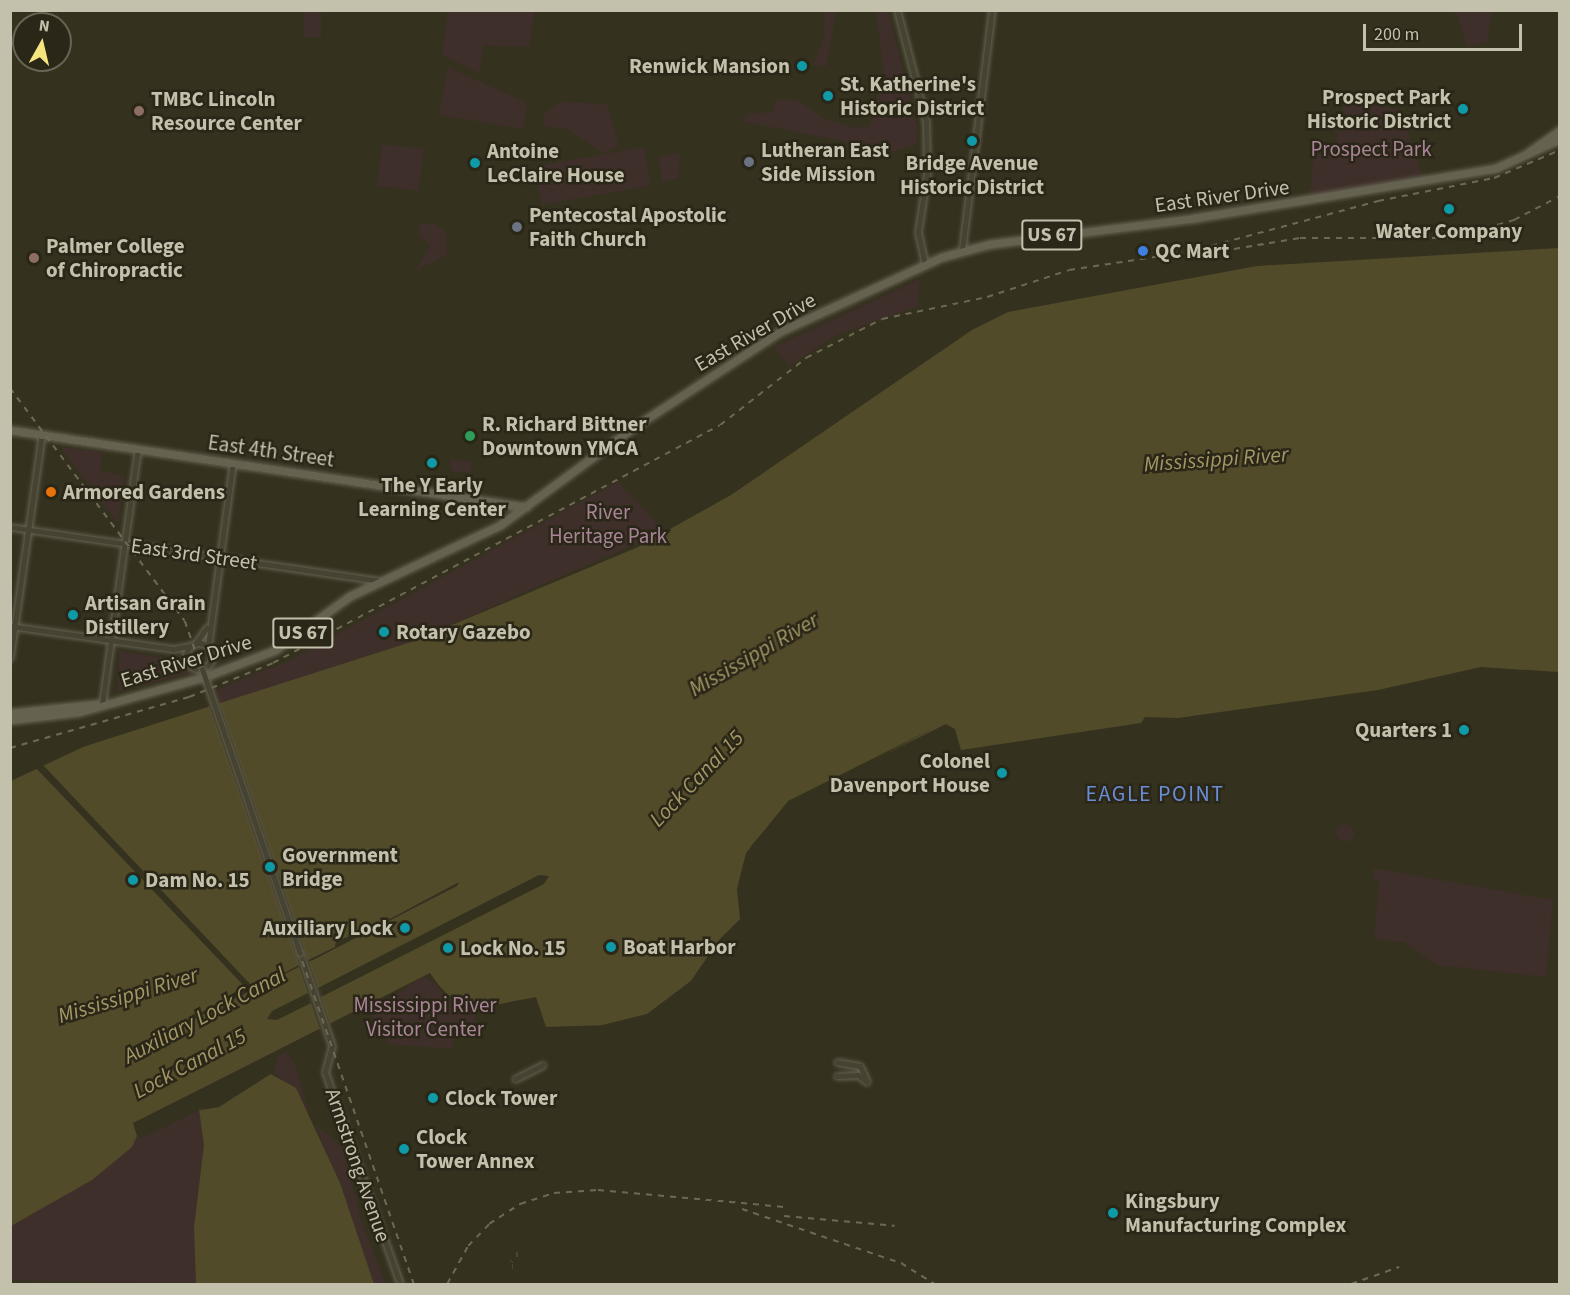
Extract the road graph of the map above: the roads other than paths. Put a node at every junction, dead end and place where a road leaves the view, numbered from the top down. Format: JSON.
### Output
{"nodes":[{"id":1,"x":897,"y":10,"type":"edge"},
{"id":2,"x":992,"y":10,"type":"edge"},
{"id":3,"x":1560,"y":130,"type":"edge"},
{"id":4,"x":1560,"y":139,"type":"edge"},
{"id":5,"x":1526,"y":154,"type":"junction"},
{"id":6,"x":962,"y":250,"type":"junction"},
{"id":7,"x":925,"y":265,"type":"junction"},
{"id":8,"x":10,"y":430,"type":"edge"},
{"id":9,"x":42,"y":434,"type":"junction"},
{"id":10,"x":138,"y":449,"type":"junction"},
{"id":11,"x":234,"y":462,"type":"junction"},
{"id":12,"x":526,"y":507,"type":"junction"},
{"id":13,"x":10,"y":527,"type":"edge"},
{"id":14,"x":28,"y":530,"type":"junction"},
{"id":15,"x":124,"y":544,"type":"junction"},
{"id":16,"x":220,"y":558,"type":"junction"},
{"id":17,"x":378,"y":581,"type":"junction"},
{"id":18,"x":13,"y":626,"type":"edge"},
{"id":19,"x":207,"y":627,"type":"junction"},
{"id":20,"x":111,"y":640,"type":"junction"},
{"id":21,"x":193,"y":644,"type":"junction"},
{"id":22,"x":208,"y":646,"type":"junction"},
{"id":23,"x":173,"y":649,"type":"junction"},
{"id":24,"x":186,"y":657,"type":"junction"},
{"id":25,"x":10,"y":658,"type":"edge"},
{"id":26,"x":202,"y":669,"type":"junction"},
{"id":27,"x":102,"y":704,"type":"junction"},
{"id":28,"x":10,"y":713,"type":"edge"},
{"id":29,"x":10,"y":720,"type":"edge"},
{"id":30,"x":837,"y":1062,"type":"dead end"},
{"id":31,"x":543,"y":1065,"type":"dead end"},
{"id":32,"x":837,"y":1076,"type":"dead end"},
{"id":33,"x":515,"y":1079,"type":"dead end"},
{"id":34,"x":400,"y":1284,"type":"edge"}],
"edges":[{"from":1,"to":7,"type":"street"},
{"from":2,"to":6,"type":"street"},
{"from":3,"to":5,"type":"main road","name":"East River Drive","number":"US 67"},
{"from":4,"to":5,"type":"main road","name":"East River Drive","number":"US 67"},
{"from":5,"to":6,"type":"main road","name":"East River Drive","number":"US 67"},
{"from":6,"to":7,"type":"main road","name":"East River Drive","number":"US 67"},
{"from":7,"to":12,"type":"main road","name":"East River Drive","number":"US 67"},
{"from":8,"to":9,"type":"main road","name":"East 4th Street"},
{"from":9,"to":10,"type":"main road","name":"East 4th Street"},
{"from":9,"to":14,"type":"street"},
{"from":10,"to":11,"type":"main road","name":"East 4th Street"},
{"from":10,"to":15,"type":"street"},
{"from":11,"to":12,"type":"main road","name":"East 4th Street"},
{"from":11,"to":16,"type":"street"},
{"from":12,"to":17,"type":"main road","name":"East River Drive","number":"US 67"},
{"from":13,"to":14,"type":"street","name":"East 3rd Street"},
{"from":14,"to":15,"type":"street","name":"East 3rd Street"},
{"from":14,"to":18,"type":"street"},
{"from":15,"to":16,"type":"street","name":"East 3rd Street"},
{"from":15,"to":20,"type":"street"},
{"from":16,"to":17,"type":"street","name":"East 3rd Street"},
{"from":16,"to":19,"type":"street"},
{"from":17,"to":27,"type":"main road","name":"East River Drive","number":"US 67"},
{"from":18,"to":20,"type":"street"},
{"from":18,"to":25,"type":"street"},
{"from":19,"to":21,"type":"street"},
{"from":19,"to":22,"type":"street"},
{"from":20,"to":23,"type":"street"},
{"from":20,"to":27,"type":"street"},
{"from":21,"to":22,"type":"street"},
{"from":21,"to":23,"type":"street"},
{"from":21,"to":24,"type":"street"},
{"from":22,"to":26,"type":"street"},
{"from":23,"to":24,"type":"street"},
{"from":24,"to":26,"type":"street"},
{"from":26,"to":34,"type":"street","name":"Armstrong Avenue","bridge":true},
{"from":27,"to":28,"type":"main road","name":"East River Drive","number":"US 67"},
{"from":27,"to":29,"type":"main road","name":"East River Drive","number":"US 67"},
{"from":30,"to":32,"type":"street"},
{"from":31,"to":33,"type":"street"}]}
